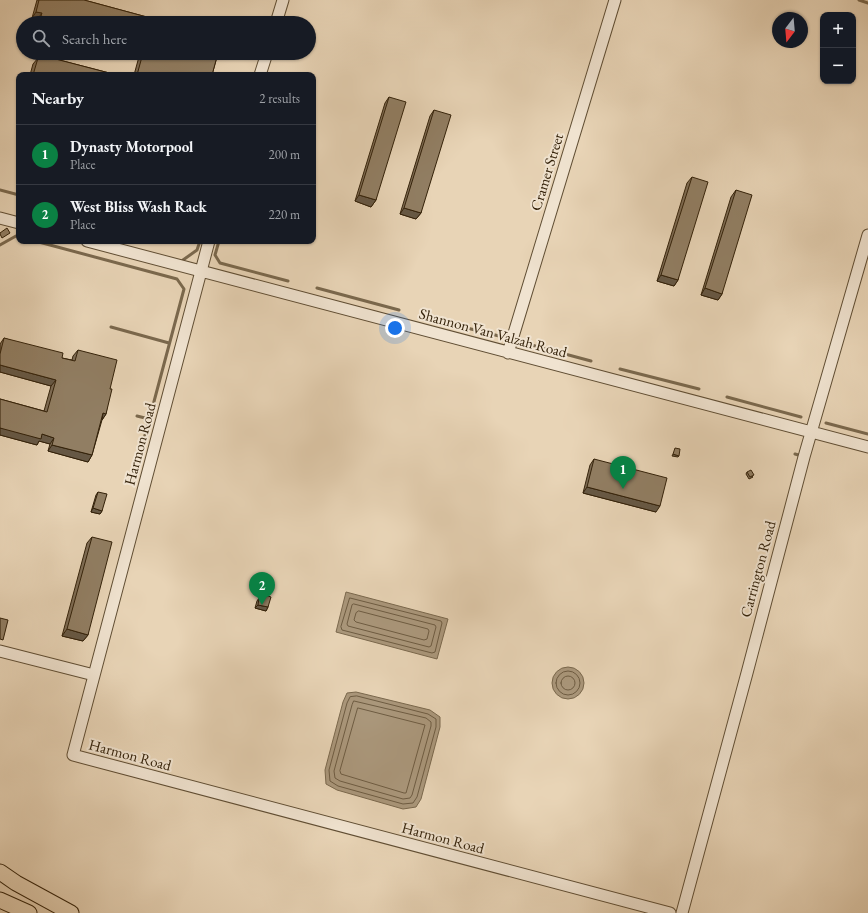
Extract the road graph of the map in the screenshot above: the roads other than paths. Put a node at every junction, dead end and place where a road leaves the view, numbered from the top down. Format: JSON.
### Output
{"nodes":[{"id":1,"x":283,"y":0,"type":"edge"},
{"id":2,"x":615,"y":0,"type":"edge"},
{"id":3,"x":278,"y":16,"type":"edge"},
{"id":4,"x":265,"y":60,"type":"edge"},
{"id":5,"x":261,"y":72,"type":"edge"},
{"id":6,"x":0,"y":218,"type":"edge"},
{"id":7,"x":16,"y":222,"type":"edge"},
{"id":8,"x":868,"y":235,"type":"edge"},
{"id":9,"x":98,"y":244,"type":"edge"},
{"id":10,"x":209,"y":244,"type":"edge"},
{"id":11,"x":201,"y":272,"type":"junction"},
{"id":12,"x":508,"y":353,"type":"junction"},
{"id":13,"x":810,"y":432,"type":"junction"},
{"id":14,"x":868,"y":448,"type":"edge"},
{"id":15,"x":0,"y":651,"type":"edge"},
{"id":16,"x":94,"y":675,"type":"junction"},
{"id":17,"x":0,"y":872,"type":"edge"},
{"id":18,"x":0,"y":900,"type":"edge"},
{"id":19,"x":29,"y":913,"type":"edge"},
{"id":20,"x":71,"y":913,"type":"edge"},
{"id":21,"x":670,"y":913,"type":"edge"},
{"id":22,"x":682,"y":913,"type":"edge"}],
"edges":[{"from":1,"to":3,"type":"street"},
{"from":2,"to":12,"type":"street","name":"Cramer Street"},
{"from":4,"to":5,"type":"street"},
{"from":6,"to":7,"type":"street"},
{"from":8,"to":13,"type":"street","name":"Carrington Road"},
{"from":9,"to":11,"type":"street","name":"Shannon Van Valzah Road"},
{"from":10,"to":11,"type":"street","name":"Harmon Road"},
{"from":11,"to":12,"type":"street","name":"Shannon Van Valzah Road"},
{"from":11,"to":16,"type":"street","name":"Harmon Road"},
{"from":12,"to":13,"type":"street","name":"Shannon Van Valzah Road"},
{"from":13,"to":14,"type":"street","name":"Shannon Van Valzah Road"},
{"from":13,"to":22,"type":"street","name":"Carrington Road"},
{"from":15,"to":16,"type":"street"},
{"from":16,"to":21,"type":"street","name":"Harmon Road"},
{"from":17,"to":20,"type":"highway"},
{"from":18,"to":19,"type":"highway"}]}
